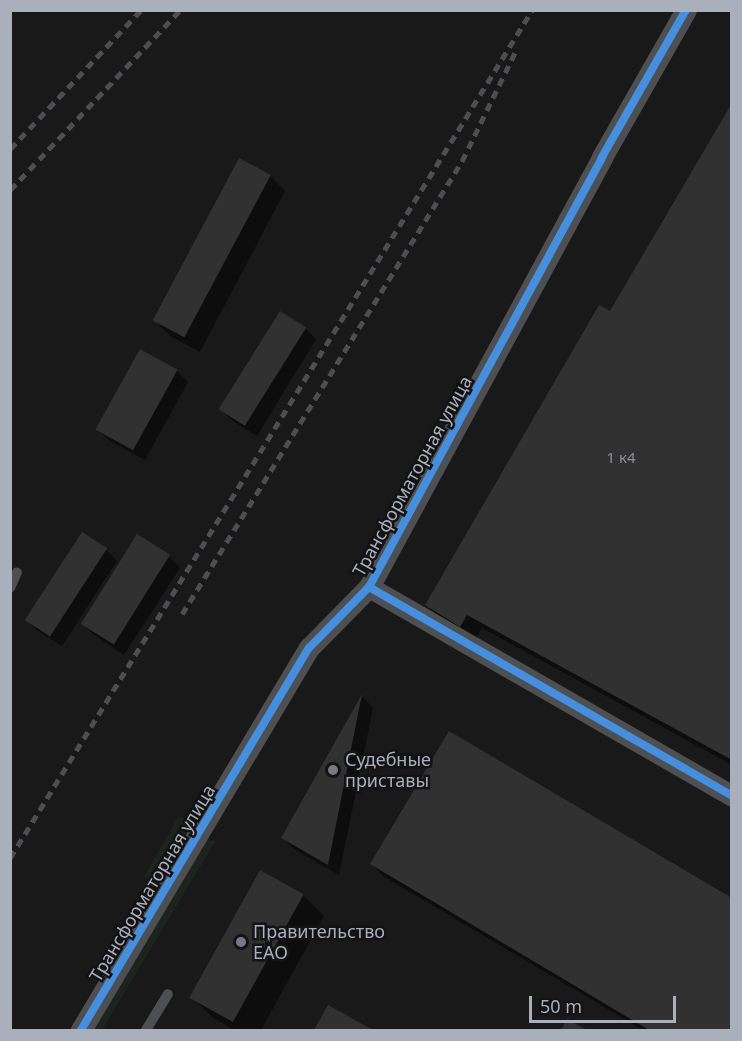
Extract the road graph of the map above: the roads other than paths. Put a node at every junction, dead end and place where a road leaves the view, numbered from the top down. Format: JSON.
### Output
{"nodes":[{"id":1,"x":686,"y":10,"type":"edge"},
{"id":2,"x":18,"y":572,"type":"dead end"},
{"id":3,"x":369,"y":587,"type":"junction"},
{"id":4,"x":10,"y":588,"type":"edge"},
{"id":5,"x":732,"y":796,"type":"edge"},
{"id":6,"x":168,"y":994,"type":"dead end"},
{"id":7,"x":81,"y":1030,"type":"edge"},
{"id":8,"x":146,"y":1030,"type":"edge"}],
"edges":[{"from":1,"to":3,"type":"street","name":"Трансформаторная улица"},
{"from":2,"to":4,"type":"lane"},
{"from":3,"to":5,"type":"street"},
{"from":3,"to":7,"type":"street","name":"Трансформаторная улица"},
{"from":6,"to":8,"type":"lane"}]}
